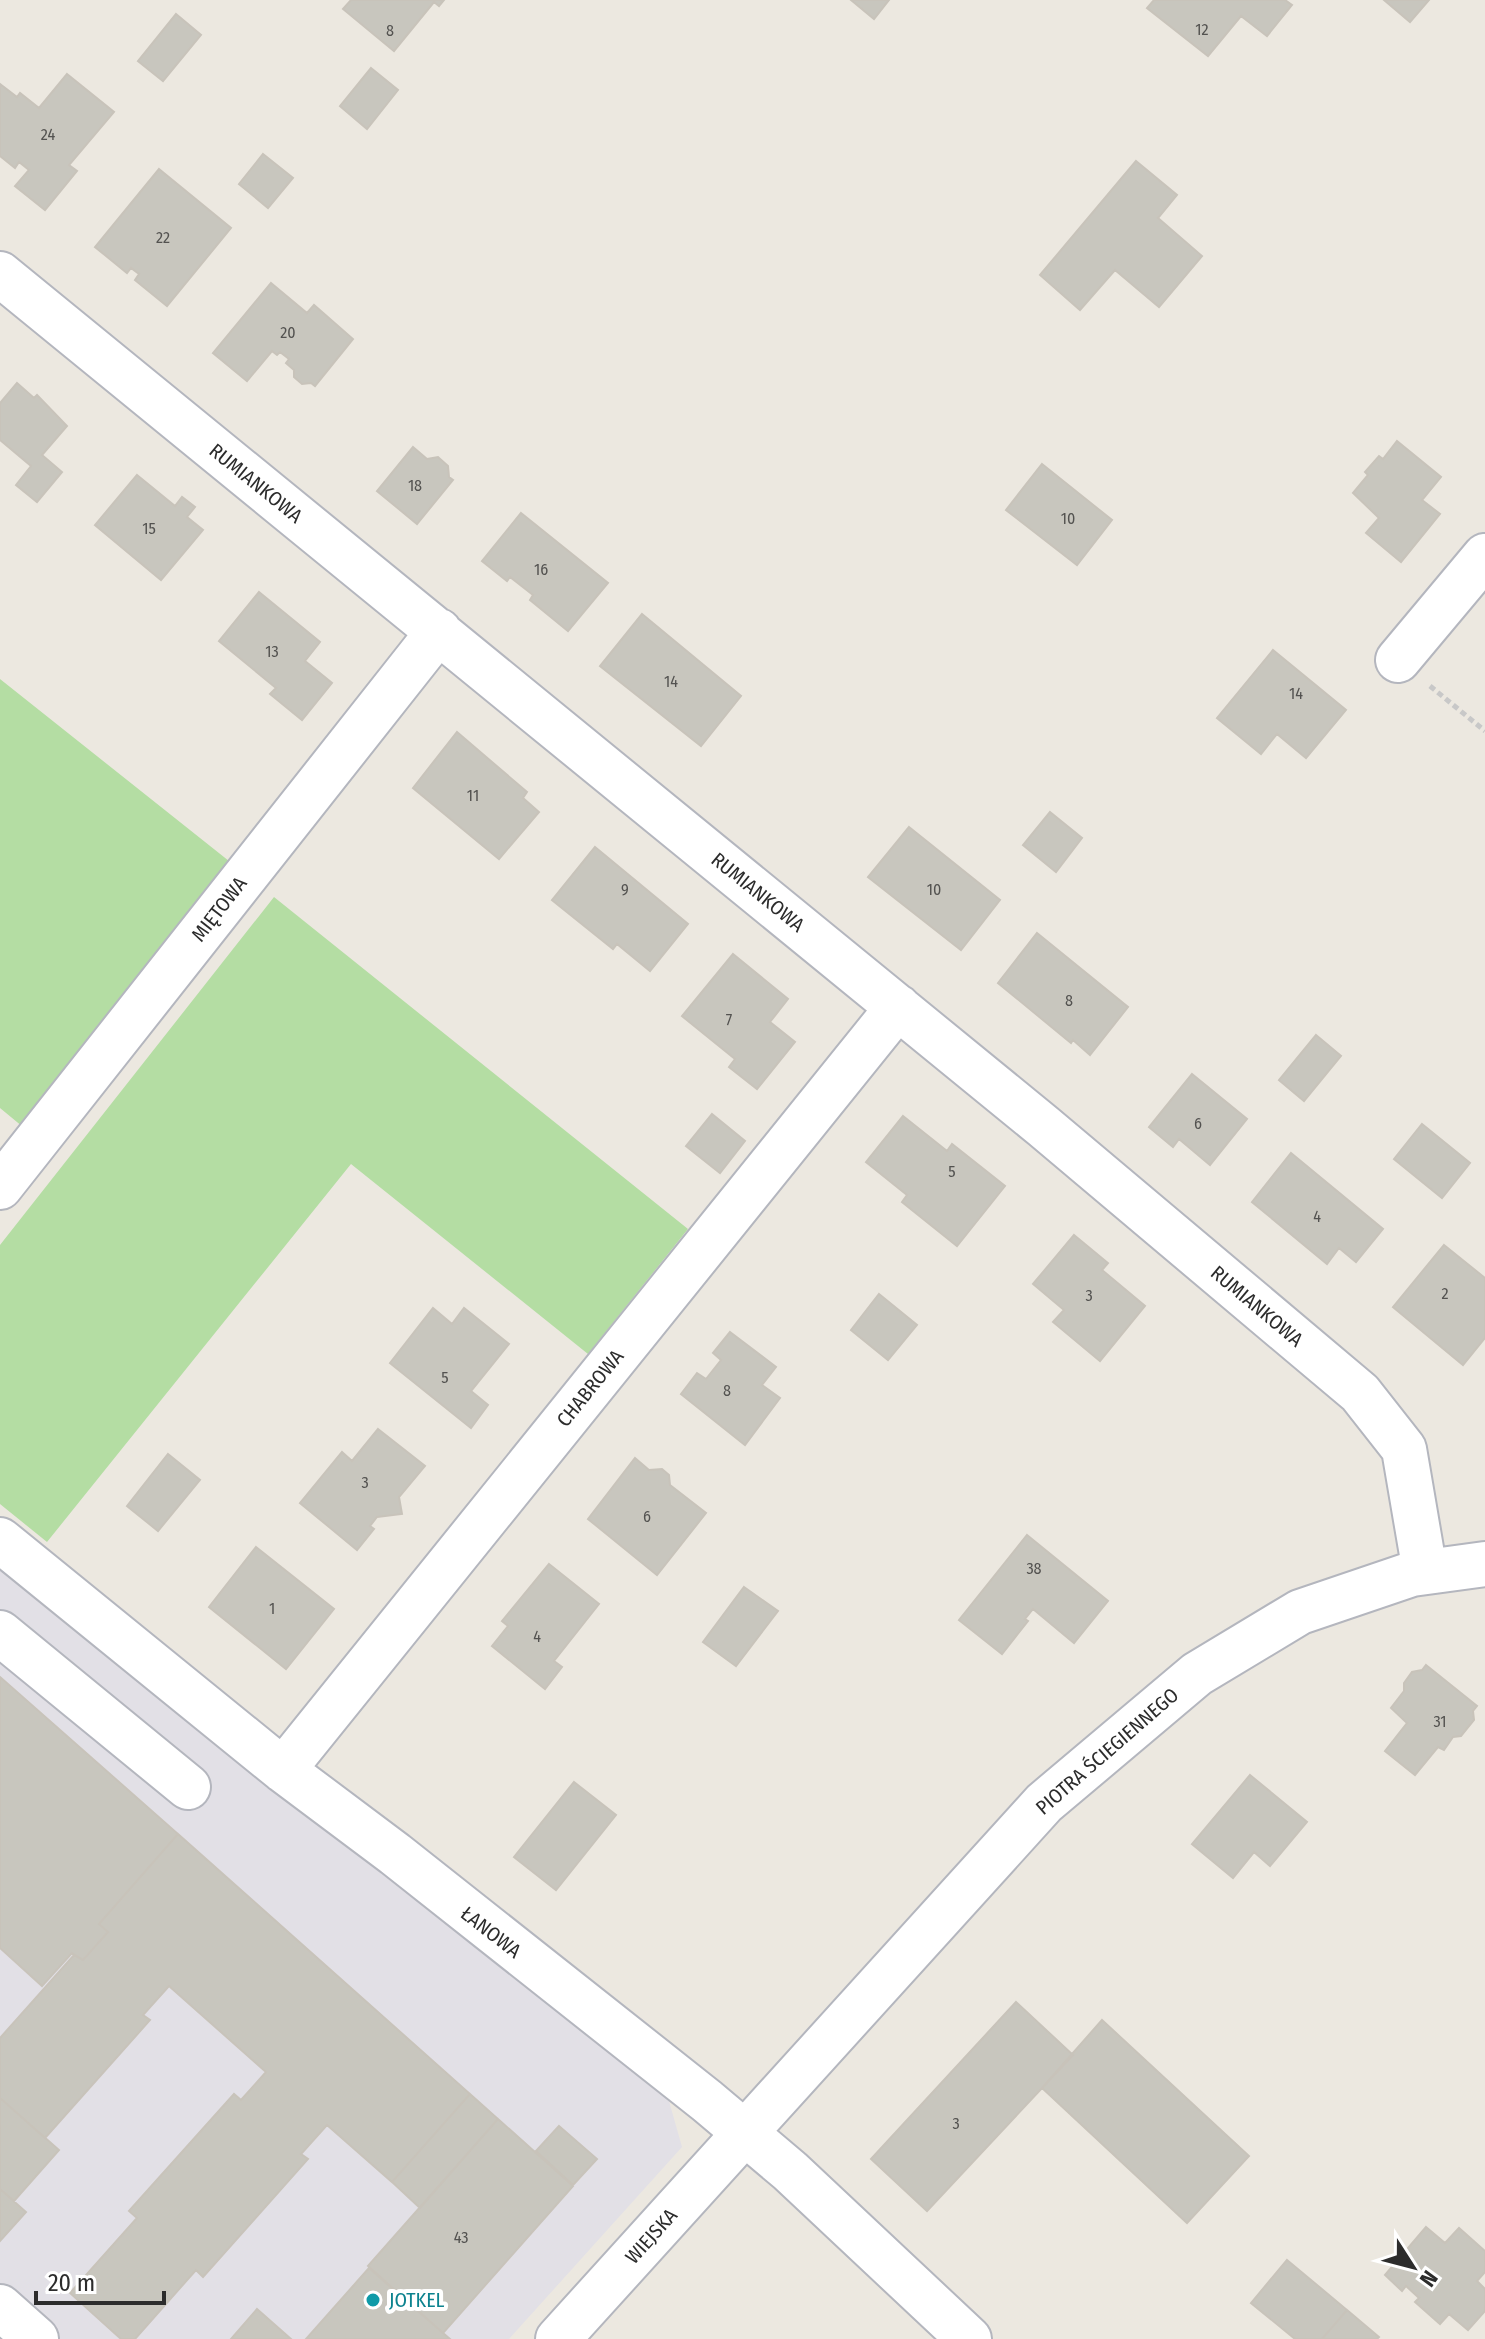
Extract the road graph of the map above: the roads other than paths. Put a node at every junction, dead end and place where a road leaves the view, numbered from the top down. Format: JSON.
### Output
{"nodes":[{"id":1,"x":0,"y":274,"type":"edge"},
{"id":2,"x":1485,"y":556,"type":"edge"},
{"id":3,"x":439,"y":631,"type":"junction"},
{"id":4,"x":1398,"y":660,"type":"road end"},
{"id":5,"x":898,"y":1007,"type":"junction"},
{"id":6,"x":0,"y":1187,"type":"edge"},
{"id":7,"x":0,"y":1540,"type":"edge"},
{"id":8,"x":1485,"y":1564,"type":"edge"},
{"id":9,"x":1425,"y":1572,"type":"junction"},
{"id":10,"x":0,"y":1633,"type":"edge"},
{"id":11,"x":283,"y":1770,"type":"junction"},
{"id":12,"x":188,"y":1787,"type":"dead end"},
{"id":13,"x":745,"y":2133,"type":"junction"},
{"id":14,"x":0,"y":2307,"type":"edge"},
{"id":15,"x":36,"y":2339,"type":"edge"},
{"id":16,"x":558,"y":2339,"type":"edge"},
{"id":17,"x":969,"y":2339,"type":"edge"}],
"edges":[{"from":1,"to":3,"type":"street","name":"RUMIANKOWA"},
{"from":2,"to":4,"type":"street"},
{"from":3,"to":5,"type":"street","name":"RUMIANKOWA"},
{"from":3,"to":6,"type":"street","name":"MIĘTOWA"},
{"from":5,"to":9,"type":"street","name":"RUMIANKOWA"},
{"from":5,"to":11,"type":"street","name":"CHABROWA"},
{"from":7,"to":11,"type":"street","name":"ŁANOWA"},
{"from":8,"to":9,"type":"street","name":"PIOTRA ŚCIEGIENNEGO"},
{"from":9,"to":13,"type":"street","name":"PIOTRA ŚCIEGIENNEGO"},
{"from":10,"to":12,"type":"street"},
{"from":11,"to":13,"type":"street","name":"ŁANOWA"},
{"from":13,"to":16,"type":"street","name":"WIEJSKA"},
{"from":13,"to":17,"type":"street","name":"ŁANOWA"},
{"from":14,"to":15,"type":"street"}]}
